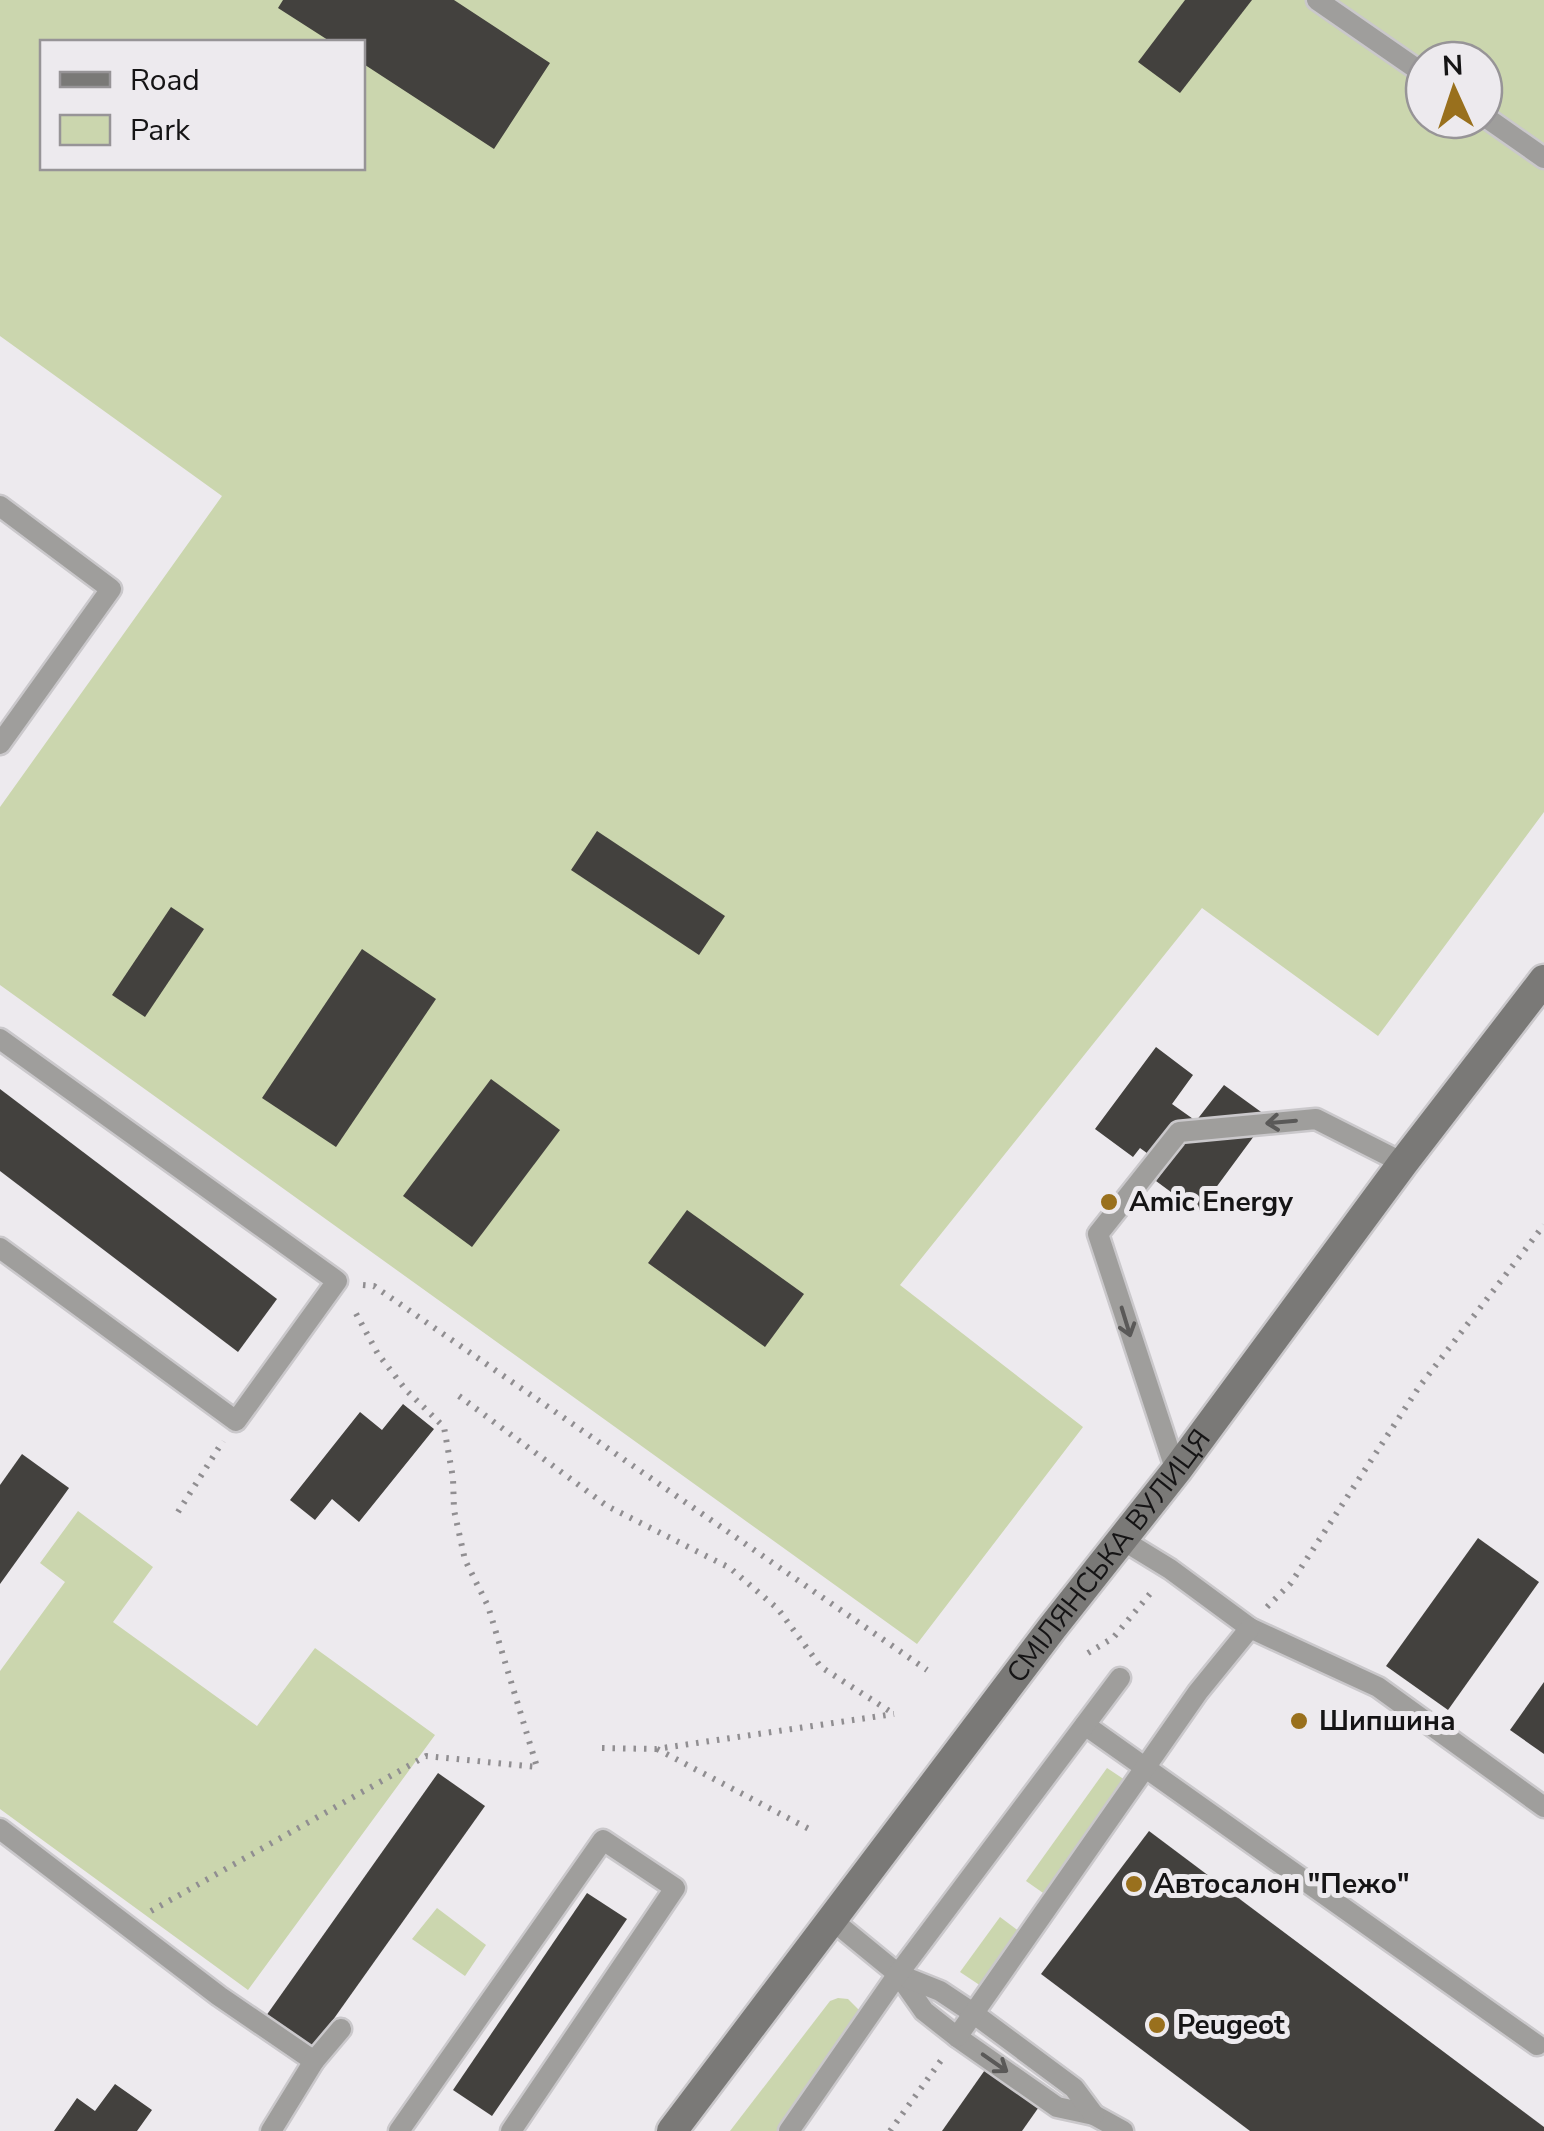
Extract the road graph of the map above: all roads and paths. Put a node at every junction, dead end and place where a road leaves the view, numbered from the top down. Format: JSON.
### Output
{"nodes":[{"id":1,"x":1317,"y":0,"type":"edge"},
{"id":2,"x":1404,"y":60,"type":"edge"},
{"id":3,"x":1504,"y":130,"type":"edge"},
{"id":4,"x":1544,"y":158,"type":"edge"},
{"id":5,"x":0,"y":506,"type":"edge"},
{"id":6,"x":0,"y":744,"type":"edge"},
{"id":7,"x":1544,"y":980,"type":"edge"},
{"id":8,"x":0,"y":1039,"type":"edge"},
{"id":9,"x":1402,"y":1163,"type":"junction"},
{"id":10,"x":1544,"y":1225,"type":"edge"},
{"id":11,"x":0,"y":1248,"type":"edge"},
{"id":12,"x":337,"y":1281,"type":"junction"},
{"id":13,"x":353,"y":1308,"type":"dead end"},
{"id":14,"x":459,"y":1396,"type":"dead end"},
{"id":15,"x":236,"y":1421,"type":"junction"},
{"id":16,"x":1176,"y":1471,"type":"junction"},
{"id":17,"x":178,"y":1512,"type":"dead end"},
{"id":18,"x":1122,"y":1539,"type":"junction"},
{"id":19,"x":1170,"y":1570,"type":"junction"},
{"id":20,"x":1250,"y":1628,"type":"junction"},
{"id":21,"x":1088,"y":1653,"type":"dead end"},
{"id":22,"x":926,"y":1670,"type":"dead end"},
{"id":23,"x":1120,"y":1678,"type":"dead end"},
{"id":24,"x":1086,"y":1725,"type":"junction"},
{"id":25,"x":602,"y":1748,"type":"dead end"},
{"id":26,"x":656,"y":1749,"type":"junction"},
{"id":27,"x":1147,"y":1766,"type":"junction"},
{"id":28,"x":1544,"y":1808,"type":"edge"},
{"id":29,"x":0,"y":1828,"type":"edge"},
{"id":30,"x":809,"y":1830,"type":"dead end"},
{"id":31,"x":832,"y":1920,"type":"junction"},
{"id":32,"x":126,"y":1925,"type":"junction"},
{"id":33,"x":898,"y":1974,"type":"junction"},
{"id":34,"x":973,"y":2014,"type":"junction"},
{"id":35,"x":341,"y":2029,"type":"dead end"},
{"id":36,"x":958,"y":2037,"type":"junction"},
{"id":37,"x":1537,"y":2045,"type":"dead end"},
{"id":38,"x":314,"y":2061,"type":"junction"},
{"id":39,"x":1094,"y":2116,"type":"junction"},
{"id":40,"x":407,"y":2128,"type":"edge"},
{"id":41,"x":271,"y":2131,"type":"edge"},
{"id":42,"x":510,"y":2131,"type":"edge"},
{"id":43,"x":672,"y":2131,"type":"edge"},
{"id":44,"x":790,"y":2131,"type":"edge"},
{"id":45,"x":890,"y":2131,"type":"edge"},
{"id":46,"x":1123,"y":2131,"type":"edge"}],
"edges":[{"from":1,"to":2,"type":"lane"},
{"from":3,"to":4,"type":"lane"},
{"from":5,"to":6,"type":"lane"},
{"from":7,"to":9,"type":"main road","name":"СМІЛЯНСЬКА ВУЛИЦЯ"},
{"from":8,"to":12,"type":"lane"},
{"from":9,"to":16,"type":"main road","name":"СМІЛЯНСЬКА ВУЛИЦЯ"},
{"from":9,"to":16,"type":"lane","one_way":true},
{"from":10,"to":20,"type":"path"},
{"from":11,"to":15,"type":"lane"},
{"from":12,"to":15,"type":"lane"},
{"from":12,"to":22,"type":"path"},
{"from":13,"to":32,"type":"path"},
{"from":14,"to":26,"type":"path"},
{"from":15,"to":17,"type":"path"},
{"from":16,"to":18,"type":"main road","name":"СМІЛЯНСЬКА ВУЛИЦЯ"},
{"from":18,"to":19,"type":"lane"},
{"from":18,"to":31,"type":"main road","name":"СМІЛЯНСЬКА ВУЛИЦЯ"},
{"from":19,"to":20,"type":"lane"},
{"from":19,"to":21,"type":"path"},
{"from":20,"to":27,"type":"lane"},
{"from":20,"to":28,"type":"lane"},
{"from":23,"to":24,"type":"lane"},
{"from":24,"to":27,"type":"lane"},
{"from":24,"to":33,"type":"lane"},
{"from":25,"to":26,"type":"path"},
{"from":26,"to":30,"type":"path"},
{"from":27,"to":34,"type":"lane"},
{"from":27,"to":37,"type":"lane"},
{"from":29,"to":32,"type":"lane"},
{"from":31,"to":33,"type":"lane"},
{"from":31,"to":43,"type":"main road","name":"СМІЛЯНСЬКА ВУЛИЦЯ"},
{"from":32,"to":38,"type":"lane"},
{"from":33,"to":34,"type":"lane"},
{"from":33,"to":36,"type":"lane"},
{"from":33,"to":44,"type":"lane"},
{"from":34,"to":36,"type":"lane"},
{"from":34,"to":39,"type":"lane"},
{"from":35,"to":38,"type":"lane"},
{"from":36,"to":39,"type":"lane","one_way":true},
{"from":36,"to":45,"type":"path"},
{"from":38,"to":41,"type":"lane"},
{"from":39,"to":46,"type":"lane"},
{"from":40,"to":42,"type":"lane"}]}
